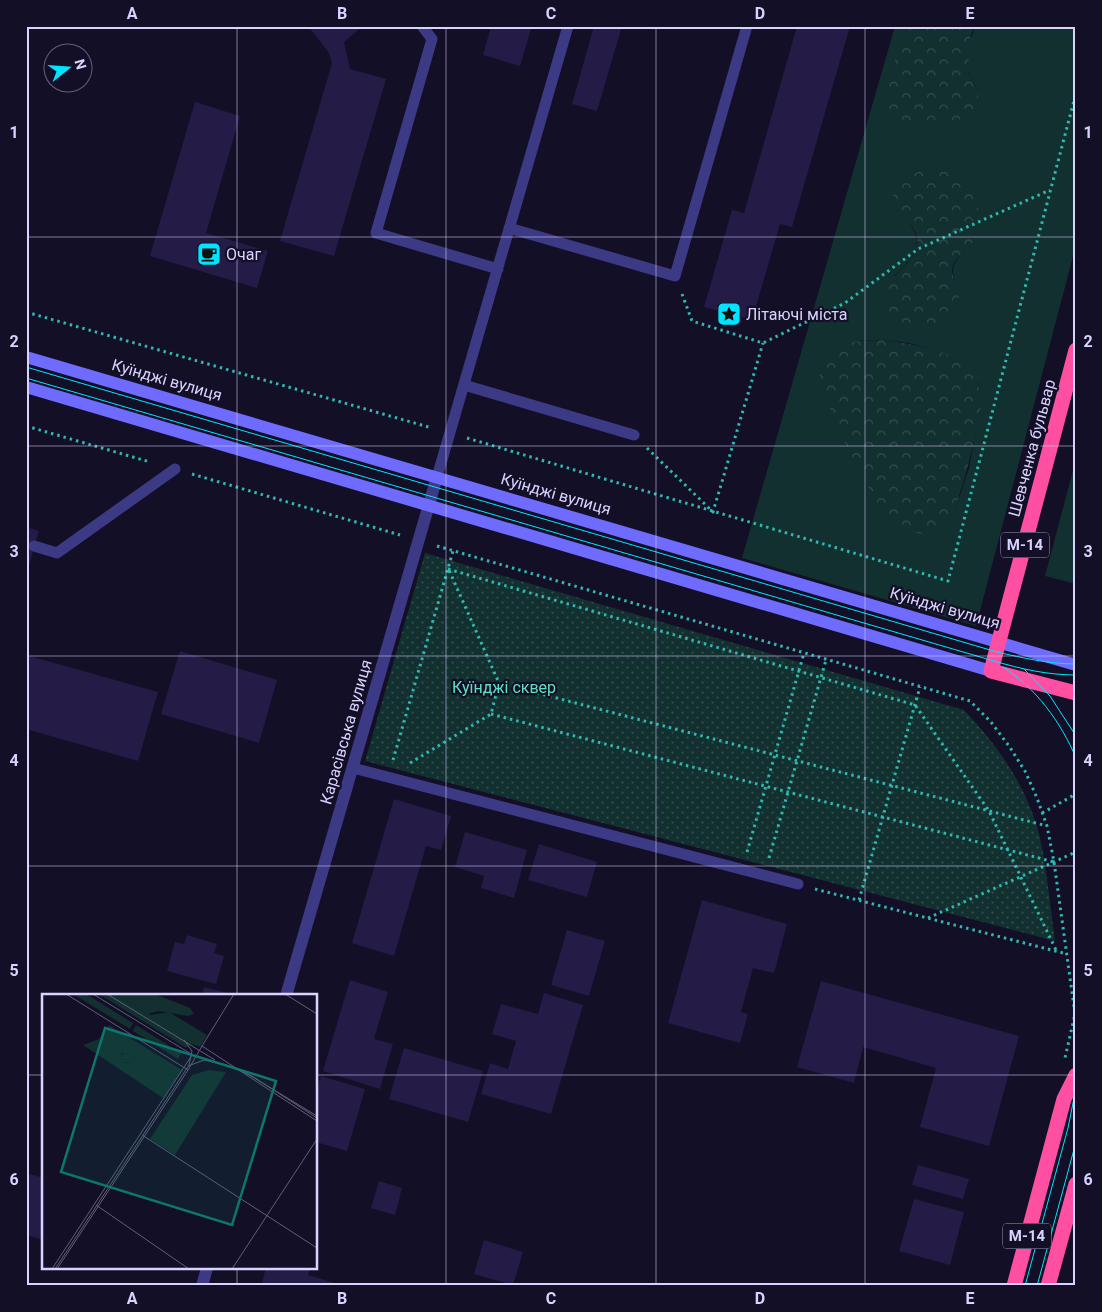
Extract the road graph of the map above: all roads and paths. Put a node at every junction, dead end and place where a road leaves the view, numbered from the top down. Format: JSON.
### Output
{"nodes":[{"id":1,"x":422,"y":26,"type":"edge"},
{"id":2,"x":568,"y":26,"type":"edge"},
{"id":3,"x":747,"y":26,"type":"edge"},
{"id":4,"x":1076,"y":93,"type":"edge"},
{"id":5,"x":1050,"y":190,"type":"junction"},
{"id":6,"x":510,"y":228,"type":"junction"},
{"id":7,"x":498,"y":269,"type":"junction"},
{"id":8,"x":676,"y":276,"type":"junction"},
{"id":9,"x":26,"y":312,"type":"edge"},
{"id":10,"x":763,"y":342,"type":"junction"},
{"id":11,"x":1076,"y":350,"type":"edge"},
{"id":12,"x":26,"y":357,"type":"edge"},
{"id":13,"x":464,"y":385,"type":"junction"},
{"id":14,"x":26,"y":388,"type":"edge"},
{"id":15,"x":26,"y":426,"type":"edge"},
{"id":16,"x":450,"y":433,"type":"junction"},
{"id":17,"x":634,"y":435,"type":"joint"},
{"id":18,"x":175,"y":469,"type":"junction"},
{"id":19,"x":437,"y":477,"type":"junction"},
{"id":20,"x":428,"y":506,"type":"junction"},
{"id":21,"x":713,"y":512,"type":"junction"},
{"id":22,"x":418,"y":540,"type":"junction"},
{"id":23,"x":34,"y":546,"type":"dead end"},
{"id":24,"x":454,"y":551,"type":"junction"},
{"id":25,"x":448,"y":569,"type":"junction"},
{"id":26,"x":999,"y":642,"type":"junction"},
{"id":27,"x":804,"y":653,"type":"junction"},
{"id":28,"x":826,"y":660,"type":"junction"},
{"id":29,"x":1076,"y":664,"type":"edge"},
{"id":30,"x":991,"y":671,"type":"junction"},
{"id":31,"x":799,"y":672,"type":"junction"},
{"id":32,"x":821,"y":678,"type":"junction"},
{"id":33,"x":499,"y":683,"type":"junction"},
{"id":34,"x":920,"y":687,"type":"junction"},
{"id":35,"x":1076,"y":693,"type":"edge"},
{"id":36,"x":915,"y":705,"type":"junction"},
{"id":37,"x":491,"y":714,"type":"junction"},
{"id":38,"x":775,"y":755,"type":"junction"},
{"id":39,"x":796,"y":761,"type":"junction"},
{"id":40,"x":352,"y":768,"type":"junction"},
{"id":41,"x":388,"y":777,"type":"junction"},
{"id":42,"x":766,"y":786,"type":"junction"},
{"id":43,"x":892,"y":786,"type":"junction"},
{"id":44,"x":788,"y":792,"type":"junction"},
{"id":45,"x":1076,"y":794,"type":"edge"},
{"id":46,"x":989,"y":812,"type":"junction"},
{"id":47,"x":1042,"y":813,"type":"junction"},
{"id":48,"x":883,"y":817,"type":"junction"},
{"id":49,"x":1047,"y":826,"type":"junction"},
{"id":50,"x":1008,"y":850,"type":"junction"},
{"id":51,"x":1076,"y":852,"type":"edge"},
{"id":52,"x":1054,"y":862,"type":"junction"},
{"id":53,"x":742,"y":869,"type":"junction"},
{"id":54,"x":764,"y":875,"type":"junction"},
{"id":55,"x":1021,"y":877,"type":"junction"},
{"id":56,"x":798,"y":884,"type":"joint"},
{"id":57,"x":859,"y":900,"type":"junction"},
{"id":58,"x":928,"y":918,"type":"junction"},
{"id":59,"x":1057,"y":952,"type":"junction"},
{"id":60,"x":1067,"y":954,"type":"junction"},
{"id":61,"x":287,"y":994,"type":"edge"},
{"id":62,"x":1065,"y":1057,"type":"dead end"},
{"id":63,"x":1076,"y":1075,"type":"edge"},
{"id":64,"x":1076,"y":1184,"type":"edge"},
{"id":65,"x":206,"y":1270,"type":"edge"},
{"id":66,"x":202,"y":1286,"type":"edge"},
{"id":67,"x":1014,"y":1286,"type":"edge"},
{"id":68,"x":1048,"y":1286,"type":"edge"}],
"edges":[{"from":1,"to":7,"type":"lane"},
{"from":2,"to":6,"type":"lane"},
{"from":3,"to":8,"type":"lane"},
{"from":4,"to":5,"type":"path"},
{"from":5,"to":10,"type":"path"},
{"from":5,"to":21,"type":"path"},
{"from":6,"to":7,"type":"lane"},
{"from":6,"to":8,"type":"lane"},
{"from":7,"to":13,"type":"lane"},
{"from":8,"to":10,"type":"path"},
{"from":9,"to":16,"type":"path"},
{"from":10,"to":21,"type":"path"},
{"from":11,"to":26,"type":"highway","name":"Шевченка бульвар","number":"М-14"},
{"from":12,"to":19,"type":"main road","name":"Куїнджі вулиця"},
{"from":13,"to":16,"type":"lane"},
{"from":13,"to":17,"type":"lane"},
{"from":14,"to":20,"type":"main road"},
{"from":15,"to":18,"type":"path"},
{"from":16,"to":19,"type":"lane"},
{"from":16,"to":21,"type":"path"},
{"from":17,"to":21,"type":"path"},
{"from":18,"to":22,"type":"path"},
{"from":18,"to":23,"type":"lane"},
{"from":19,"to":20,"type":"street","name":"Карасівська вулиця"},
{"from":19,"to":26,"type":"main road","name":"Куїнджі вулиця"},
{"from":20,"to":22,"type":"street","name":"Карасівська вулиця"},
{"from":20,"to":30,"type":"main road"},
{"from":22,"to":24,"type":"path"},
{"from":22,"to":40,"type":"street","name":"Карасівська вулиця"},
{"from":24,"to":25,"type":"path"},
{"from":24,"to":27,"type":"path"},
{"from":25,"to":31,"type":"path"},
{"from":25,"to":33,"type":"path"},
{"from":25,"to":41,"type":"path"},
{"from":26,"to":29,"type":"main road","name":"Куїнджі вулиця"},
{"from":26,"to":30,"type":"highway","name":"Шевченка бульвар","number":"М-14"},
{"from":27,"to":28,"type":"path"},
{"from":27,"to":31,"type":"path"},
{"from":28,"to":32,"type":"path"},
{"from":28,"to":34,"type":"path"},
{"from":30,"to":35,"type":"highway"},
{"from":31,"to":32,"type":"path"},
{"from":31,"to":38,"type":"path"},
{"from":32,"to":36,"type":"path"},
{"from":32,"to":39,"type":"path"},
{"from":33,"to":37,"type":"path"},
{"from":33,"to":38,"type":"path"},
{"from":34,"to":36,"type":"path"},
{"from":34,"to":47,"type":"path"},
{"from":36,"to":43,"type":"path"},
{"from":36,"to":46,"type":"path"},
{"from":37,"to":41,"type":"path"},
{"from":37,"to":42,"type":"path"},
{"from":38,"to":39,"type":"path"},
{"from":38,"to":42,"type":"path"},
{"from":39,"to":43,"type":"path"},
{"from":39,"to":44,"type":"path"},
{"from":40,"to":41,"type":"lane"},
{"from":40,"to":61,"type":"street","name":"Карасівська вулиця"},
{"from":41,"to":53,"type":"lane"},
{"from":42,"to":44,"type":"path"},
{"from":42,"to":53,"type":"path"},
{"from":43,"to":46,"type":"path"},
{"from":43,"to":48,"type":"path"},
{"from":44,"to":48,"type":"path"},
{"from":44,"to":54,"type":"path"},
{"from":45,"to":47,"type":"path"},
{"from":46,"to":49,"type":"path"},
{"from":46,"to":50,"type":"path"},
{"from":47,"to":49,"type":"path"},
{"from":48,"to":50,"type":"path"},
{"from":48,"to":57,"type":"path"},
{"from":49,"to":52,"type":"path"},
{"from":50,"to":52,"type":"path"},
{"from":50,"to":55,"type":"path"},
{"from":51,"to":52,"type":"path"},
{"from":52,"to":55,"type":"path"},
{"from":52,"to":60,"type":"path"},
{"from":53,"to":54,"type":"lane"},
{"from":54,"to":56,"type":"lane"},
{"from":55,"to":58,"type":"path"},
{"from":55,"to":59,"type":"path"},
{"from":56,"to":57,"type":"path"},
{"from":57,"to":58,"type":"path"},
{"from":58,"to":59,"type":"path"},
{"from":59,"to":60,"type":"path"},
{"from":60,"to":62,"type":"path"},
{"from":63,"to":67,"type":"highway","number":"М-14"},
{"from":64,"to":68,"type":"highway","number":"М-14"},
{"from":65,"to":66,"type":"street"}]}
